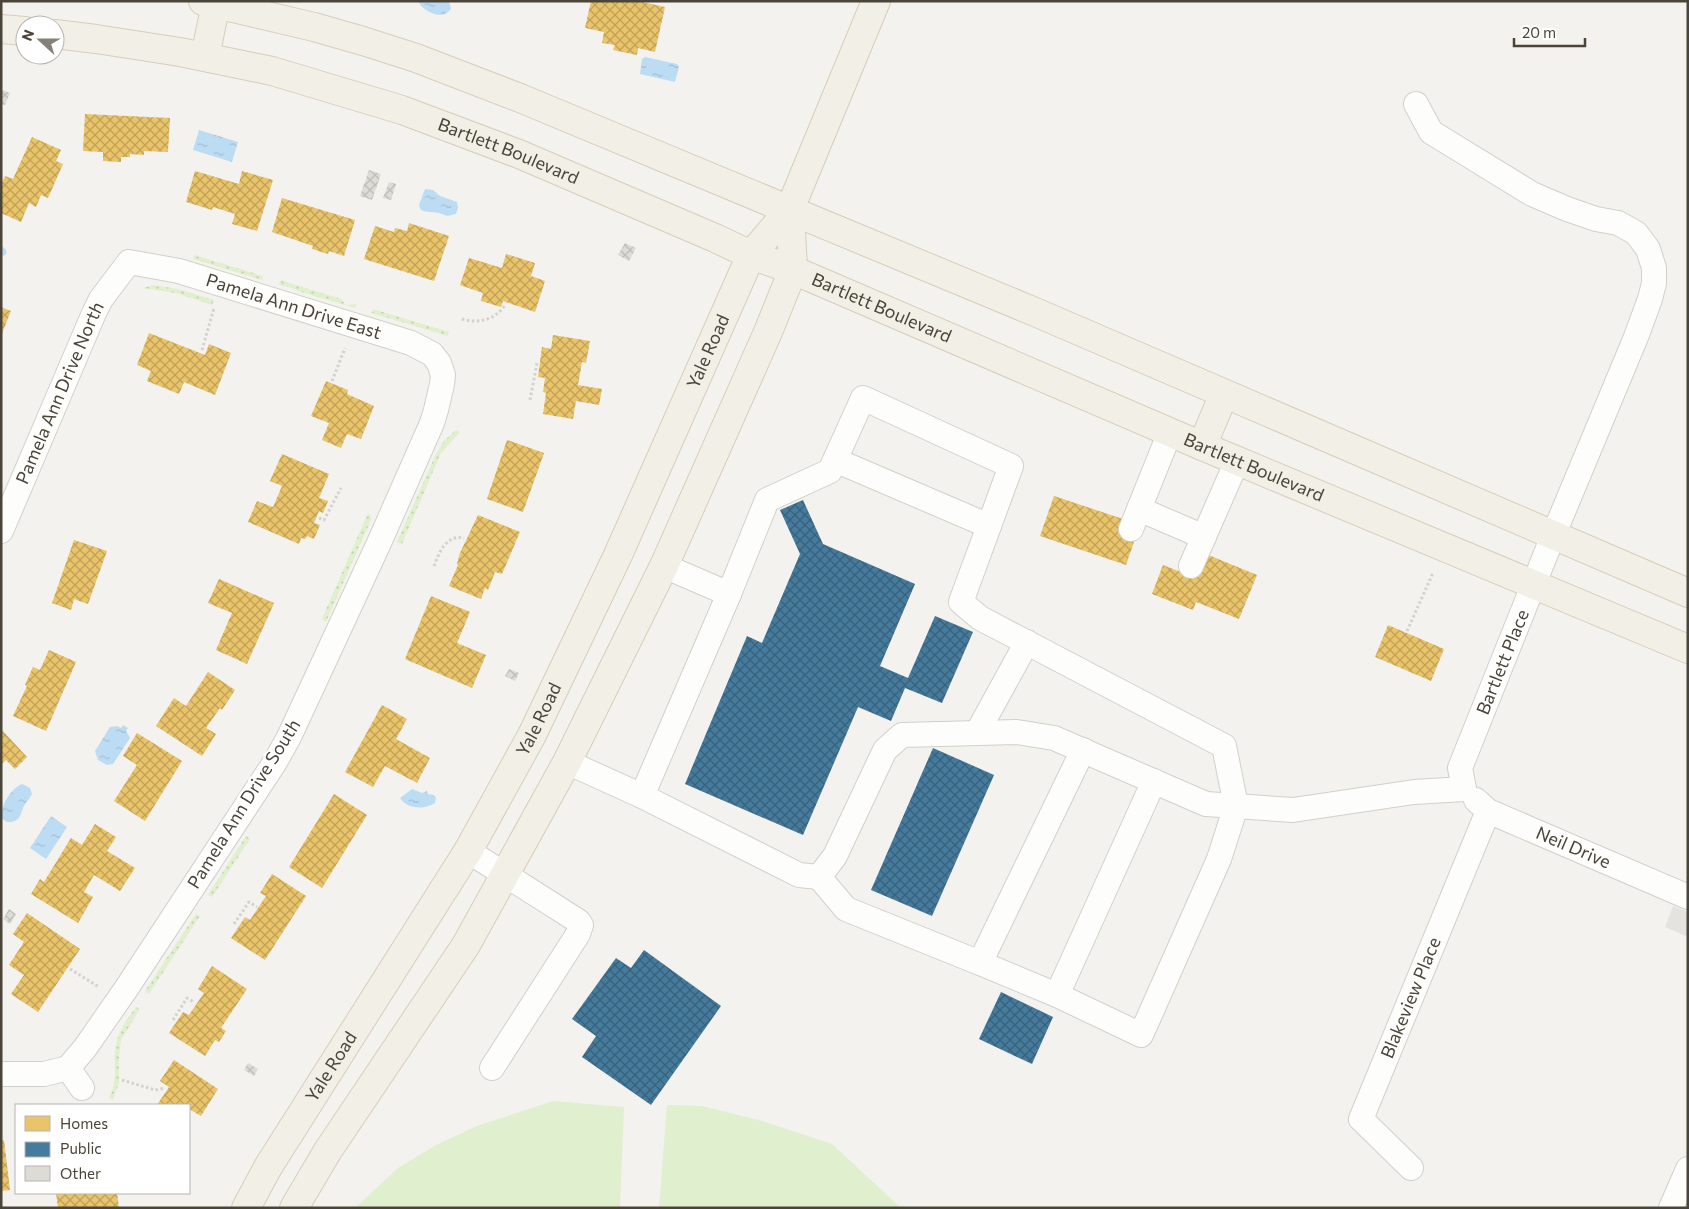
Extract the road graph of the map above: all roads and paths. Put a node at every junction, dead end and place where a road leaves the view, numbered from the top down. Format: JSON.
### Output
{"nodes":[{"id":1,"x":876,"y":1,"type":"edge"},
{"id":2,"x":210,"y":2,"type":"edge"},
{"id":3,"x":1,"y":29,"type":"edge"},
{"id":4,"x":15,"y":30,"type":"edge"},
{"id":5,"x":65,"y":35,"type":"edge"},
{"id":6,"x":205,"y":57,"type":"junction"},
{"id":7,"x":1416,"y":104,"type":"dead end"},
{"id":8,"x":790,"y":209,"type":"junction"},
{"id":9,"x":751,"y":256,"type":"junction"},
{"id":10,"x":129,"y":262,"type":"joint"},
{"id":11,"x":793,"y":270,"type":"junction"},
{"id":12,"x":505,"y":305,"type":"dead end"},
{"id":13,"x":214,"y":308,"type":"dead end"},
{"id":14,"x":462,"y":319,"type":"dead end"},
{"id":15,"x":345,"y":348,"type":"dead end"},
{"id":16,"x":202,"y":350,"type":"dead end"},
{"id":17,"x":536,"y":363,"type":"dead end"},
{"id":18,"x":443,"y":375,"type":"joint"},
{"id":19,"x":332,"y":380,"type":"dead end"},
{"id":20,"x":1224,"y":394,"type":"junction"},
{"id":21,"x":530,"y":400,"type":"dead end"},
{"id":22,"x":1170,"y":432,"type":"junction"},
{"id":23,"x":1202,"y":446,"type":"junction"},
{"id":24,"x":835,"y":460,"type":"junction"},
{"id":25,"x":1237,"y":461,"type":"junction"},
{"id":26,"x":341,"y":488,"type":"dead end"},
{"id":27,"x":319,"y":518,"type":"dead end"},
{"id":28,"x":989,"y":526,"type":"junction"},
{"id":29,"x":1,"y":531,"type":"edge"},
{"id":30,"x":1553,"y":536,"type":"junction"},
{"id":31,"x":1204,"y":537,"type":"junction"},
{"id":32,"x":464,"y":538,"type":"dead end"},
{"id":33,"x":434,"y":566,"type":"dead end"},
{"id":34,"x":664,"y":566,"type":"junction"},
{"id":35,"x":1191,"y":566,"type":"dead end"},
{"id":36,"x":1433,"y":573,"type":"dead end"},
{"id":37,"x":1534,"y":584,"type":"junction"},
{"id":38,"x":1688,"y":593,"type":"edge"},
{"id":39,"x":729,"y":594,"type":"junction"},
{"id":40,"x":1407,"y":631,"type":"dead end"},
{"id":41,"x":1026,"y":642,"type":"junction"},
{"id":42,"x":1688,"y":649,"type":"edge"},
{"id":43,"x":977,"y":733,"type":"junction"},
{"id":44,"x":1083,"y":750,"type":"junction"},
{"id":45,"x":567,"y":762,"type":"junction"},
{"id":46,"x":1154,"y":781,"type":"junction"},
{"id":47,"x":1464,"y":789,"type":"junction"},
{"id":48,"x":642,"y":796,"type":"junction"},
{"id":49,"x":1236,"y":806,"type":"junction"},
{"id":50,"x":1488,"y":811,"type":"junction"},
{"id":51,"x":468,"y":851,"type":"junction"},
{"id":52,"x":506,"y":874,"type":"junction"},
{"id":53,"x":819,"y":877,"type":"junction"},
{"id":54,"x":1688,"y":897,"type":"edge"},
{"id":55,"x":257,"y":907,"type":"dead end"},
{"id":56,"x":234,"y":924,"type":"dead end"},
{"id":57,"x":980,"y":963,"type":"junction"},
{"id":58,"x":70,"y":969,"type":"dead end"},
{"id":59,"x":99,"y":987,"type":"dead end"},
{"id":60,"x":1057,"y":995,"type":"junction"},
{"id":61,"x":194,"y":1002,"type":"dead end"},
{"id":62,"x":173,"y":1020,"type":"dead end"},
{"id":63,"x":68,"y":1068,"type":"junction"},
{"id":64,"x":492,"y":1068,"type":"dead end"},
{"id":65,"x":1,"y":1074,"type":"edge"},
{"id":66,"x":122,"y":1080,"type":"dead end"},
{"id":67,"x":82,"y":1088,"type":"dead end"},
{"id":68,"x":166,"y":1088,"type":"dead end"},
{"id":69,"x":1411,"y":1168,"type":"dead end"},
{"id":70,"x":1688,"y":1169,"type":"edge"},
{"id":71,"x":246,"y":1208,"type":"edge"},
{"id":72,"x":294,"y":1208,"type":"edge"},
{"id":73,"x":1670,"y":1208,"type":"edge"}],
"edges":[{"from":1,"to":8,"type":"main road","name":"Yale Road"},
{"from":2,"to":6,"type":"main road"},
{"from":2,"to":8,"type":"main road"},
{"from":3,"to":4,"type":"main road"},
{"from":5,"to":6,"type":"main road","name":"Bartlett Boulevard"},
{"from":6,"to":9,"type":"main road","name":"Bartlett Boulevard"},
{"from":7,"to":30,"type":"street","name":"Bartlett Place"},
{"from":8,"to":9,"type":"main road","name":"Yale Road"},
{"from":8,"to":11,"type":"main road","name":"Yale Road"},
{"from":8,"to":20,"type":"main road"},
{"from":9,"to":11,"type":"main road","name":"Bartlett Boulevard"},
{"from":9,"to":51,"type":"main road","name":"Yale Road"},
{"from":10,"to":18,"type":"street","name":"Pamela Ann Drive East"},
{"from":10,"to":29,"type":"street","name":"Pamela Ann Drive North"},
{"from":11,"to":22,"type":"main road","name":"Bartlett Boulevard"},
{"from":11,"to":34,"type":"main road","name":"Yale Road"},
{"from":12,"to":14,"type":"path"},
{"from":13,"to":16,"type":"path"},
{"from":15,"to":19,"type":"path"},
{"from":17,"to":21,"type":"path"},
{"from":18,"to":63,"type":"street","name":"Pamela Ann Drive South"},
{"from":20,"to":23,"type":"main road"},
{"from":20,"to":30,"type":"main road"},
{"from":22,"to":23,"type":"main road","name":"Bartlett Boulevard"},
{"from":22,"to":31,"type":"street"},
{"from":23,"to":25,"type":"main road","name":"Bartlett Boulevard"},
{"from":24,"to":28,"type":"street"},
{"from":24,"to":28,"type":"street"},
{"from":24,"to":39,"type":"street"},
{"from":25,"to":31,"type":"street"},
{"from":25,"to":37,"type":"main road","name":"Bartlett Boulevard"},
{"from":26,"to":27,"type":"path"},
{"from":28,"to":41,"type":"street"},
{"from":30,"to":37,"type":"street","name":"Bartlett Place"},
{"from":30,"to":38,"type":"main road"},
{"from":31,"to":35,"type":"street"},
{"from":32,"to":33,"type":"path"},
{"from":34,"to":39,"type":"street"},
{"from":34,"to":45,"type":"main road","name":"Yale Road"},
{"from":36,"to":40,"type":"path"},
{"from":37,"to":42,"type":"main road","name":"Bartlett Boulevard"},
{"from":37,"to":47,"type":"street","name":"Bartlett Place"},
{"from":39,"to":48,"type":"street"},
{"from":41,"to":43,"type":"street"},
{"from":41,"to":49,"type":"street"},
{"from":43,"to":44,"type":"street"},
{"from":43,"to":53,"type":"street"},
{"from":44,"to":46,"type":"street"},
{"from":44,"to":57,"type":"street"},
{"from":45,"to":48,"type":"street"},
{"from":45,"to":52,"type":"main road","name":"Yale Road"},
{"from":46,"to":49,"type":"street"},
{"from":46,"to":60,"type":"street"},
{"from":47,"to":49,"type":"street"},
{"from":47,"to":50,"type":"street","name":"Neil Drive"},
{"from":48,"to":53,"type":"street"},
{"from":49,"to":60,"type":"street"},
{"from":50,"to":54,"type":"street","name":"Neil Drive"},
{"from":50,"to":69,"type":"street","name":"Blakeview Place"},
{"from":51,"to":52,"type":"street"},
{"from":51,"to":71,"type":"main road","name":"Yale Road"},
{"from":52,"to":64,"type":"street"},
{"from":52,"to":72,"type":"main road","name":"Yale Road"},
{"from":53,"to":57,"type":"street"},
{"from":55,"to":56,"type":"path"},
{"from":57,"to":60,"type":"street"},
{"from":58,"to":59,"type":"path"},
{"from":61,"to":62,"type":"path"},
{"from":63,"to":65,"type":"street"},
{"from":63,"to":67,"type":"street"},
{"from":66,"to":68,"type":"path"},
{"from":70,"to":73,"type":"street"}]}
